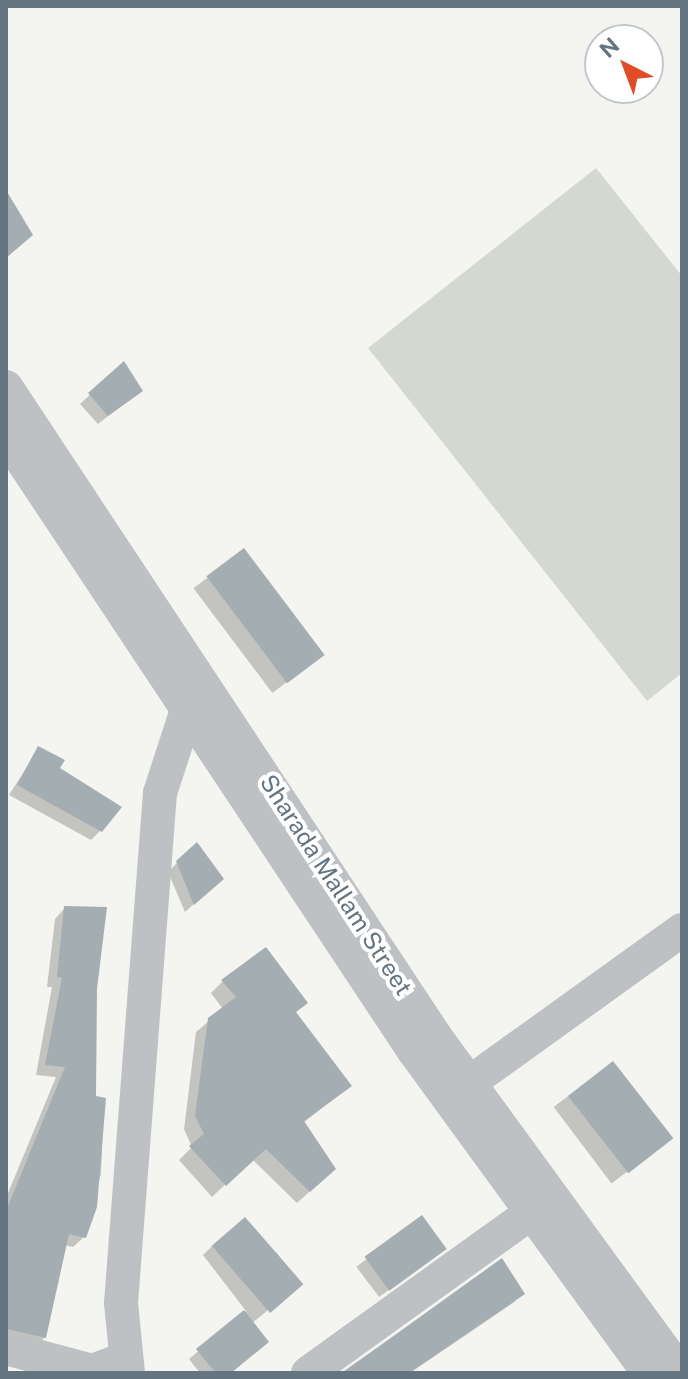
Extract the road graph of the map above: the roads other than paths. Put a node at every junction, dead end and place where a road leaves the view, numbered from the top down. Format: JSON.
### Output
{"nodes":[{"id":1,"x":9,"y":399,"type":"edge"},
{"id":2,"x":6,"y":436,"type":"edge"},
{"id":3,"x":198,"y":701,"type":"junction"},
{"id":4,"x":682,"y":930,"type":"edge"},
{"id":5,"x":469,"y":1083,"type":"junction"},
{"id":6,"x":532,"y":1212,"type":"junction"},
{"id":7,"x":6,"y":1348,"type":"edge"},
{"id":8,"x":127,"y":1366,"type":"edge"},
{"id":9,"x":92,"y":1372,"type":"edge"},
{"id":10,"x":308,"y":1373,"type":"edge"},
{"id":11,"x":649,"y":1373,"type":"edge"},
{"id":12,"x":681,"y":1373,"type":"edge"}],
"edges":[{"from":1,"to":3,"type":"street","name":"Sharada Mallam Street"},
{"from":2,"to":3,"type":"street","name":"Sharada Mallam Street"},
{"from":3,"to":5,"type":"street","name":"Sharada Mallam Street"},
{"from":3,"to":6,"type":"street","name":"Sharada Mallam Street"},
{"from":3,"to":8,"type":"street"},
{"from":4,"to":5,"type":"street"},
{"from":5,"to":12,"type":"street","name":"Sharada Mallam Street"},
{"from":6,"to":10,"type":"street"},
{"from":6,"to":11,"type":"street","name":"Sharada Mallam Street"},
{"from":7,"to":9,"type":"street"},
{"from":8,"to":9,"type":"street"}]}
